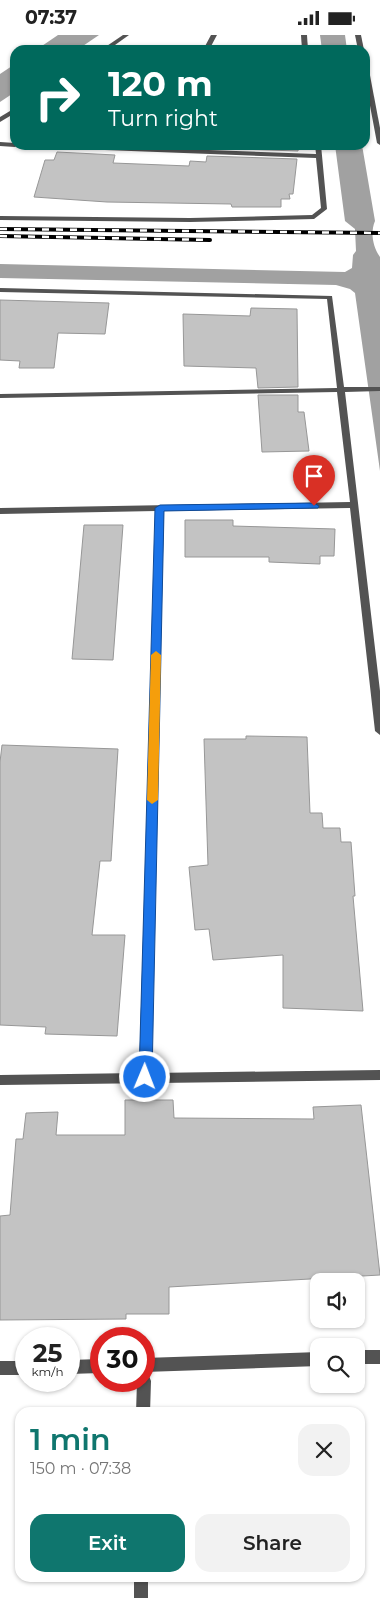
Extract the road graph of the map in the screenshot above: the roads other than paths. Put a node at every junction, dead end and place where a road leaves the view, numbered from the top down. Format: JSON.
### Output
{"nodes":[{"id":1,"x":126,"y":35,"type":"edge"},
{"id":2,"x":111,"y":45,"type":"edge"},
{"id":3,"x":370,"y":103,"type":"edge"},
{"id":4,"x":380,"y":143,"type":"edge"},
{"id":5,"x":160,"y":150,"type":"edge"},
{"id":6,"x":319,"y":150,"type":"edge"},
{"id":7,"x":320,"y":156,"type":"junction"},
{"id":8,"x":0,"y":217,"type":"edge"},
{"id":9,"x":0,"y":290,"type":"edge"},
{"id":10,"x":380,"y":389,"type":"edge"},
{"id":11,"x":342,"y":391,"type":"junction"},
{"id":12,"x":0,"y":397,"type":"edge"},
{"id":13,"x":353,"y":505,"type":"junction"},
{"id":14,"x":160,"y":508,"type":"junction"},
{"id":15,"x":0,"y":511,"type":"edge"},
{"id":16,"x":375,"y":646,"type":"edge"},
{"id":17,"x":380,"y":731,"type":"edge"},
{"id":18,"x":380,"y":1075,"type":"edge"},
{"id":19,"x":145,"y":1077,"type":"junction"},
{"id":20,"x":0,"y":1080,"type":"edge"},
{"id":21,"x":365,"y":1357,"type":"edge"},
{"id":22,"x":380,"y":1357,"type":"edge"},
{"id":23,"x":310,"y":1359,"type":"edge"},
{"id":24,"x":155,"y":1365,"type":"edge"},
{"id":25,"x":15,"y":1368,"type":"edge"},
{"id":26,"x":0,"y":1369,"type":"edge"},
{"id":27,"x":144,"y":1392,"type":"edge"},
{"id":28,"x":143,"y":1407,"type":"edge"},
{"id":29,"x":141,"y":1582,"type":"edge"},
{"id":30,"x":141,"y":1598,"type":"edge"}],
"edges":[{"from":1,"to":2,"type":"street"},
{"from":3,"to":4,"type":"street"},
{"from":5,"to":7,"type":"street"},
{"from":6,"to":7,"type":"street"},
{"from":7,"to":8,"type":"street"},
{"from":9,"to":11,"type":"street"},
{"from":10,"to":11,"type":"street"},
{"from":11,"to":12,"type":"street"},
{"from":11,"to":13,"type":"street"},
{"from":13,"to":14,"type":"street"},
{"from":13,"to":16,"type":"street"},
{"from":14,"to":15,"type":"street"},
{"from":14,"to":19,"type":"street"},
{"from":16,"to":17,"type":"street"},
{"from":18,"to":19,"type":"street"},
{"from":19,"to":20,"type":"street"},
{"from":21,"to":22,"type":"street"},
{"from":23,"to":24,"type":"street"},
{"from":25,"to":26,"type":"street"},
{"from":27,"to":28,"type":"street"},
{"from":29,"to":30,"type":"street"}]}
